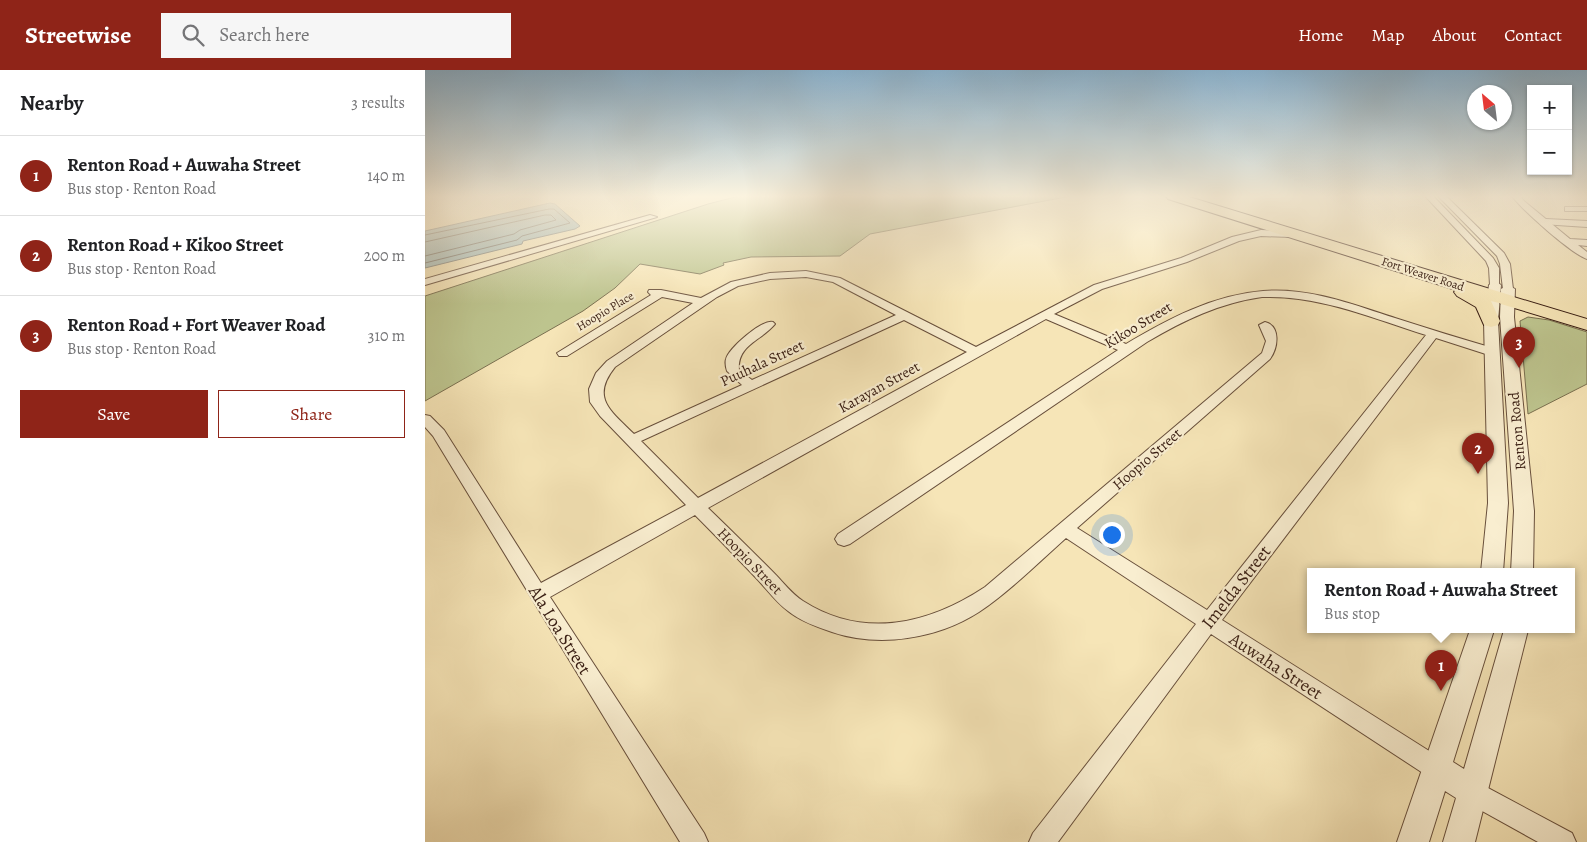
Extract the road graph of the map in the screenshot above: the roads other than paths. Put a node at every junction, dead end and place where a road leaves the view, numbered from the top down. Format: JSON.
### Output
{"nodes":[{"id":1,"x":600,"y":232,"type":"edge"},
{"id":2,"x":1250,"y":232,"type":"edge"},
{"id":3,"x":1264,"y":232,"type":"edge"},
{"id":4,"x":1279,"y":232,"type":"edge"},
{"id":5,"x":1289,"y":232,"type":"edge"},
{"id":6,"x":1305,"y":232,"type":"edge"},
{"id":7,"x":1463,"y":232,"type":"edge"},
{"id":8,"x":1478,"y":232,"type":"edge"},
{"id":9,"x":1557,"y":232,"type":"edge"},
{"id":10,"x":1248,"y":234,"type":"junction"},
{"id":11,"x":1302,"y":236,"type":"junction"},
{"id":12,"x":1568,"y":242,"type":"junction"},
{"id":13,"x":1587,"y":243,"type":"edge"},
{"id":14,"x":1587,"y":256,"type":"edge"},
{"id":15,"x":1422,"y":273,"type":"junction"},
{"id":16,"x":425,"y":282,"type":"edge"},
{"id":17,"x":1500,"y":300,"type":"junction"},
{"id":18,"x":702,"y":302,"type":"junction"},
{"id":19,"x":1587,"y":313,"type":"edge"},
{"id":20,"x":1045,"y":314,"type":"junction"},
{"id":21,"x":905,"y":315,"type":"junction"},
{"id":22,"x":769,"y":324,"type":"dead end"},
{"id":23,"x":1587,"y":325,"type":"edge"},
{"id":24,"x":1265,"y":326,"type":"dead end"},
{"id":25,"x":1433,"y":334,"type":"junction"},
{"id":26,"x":1127,"y":349,"type":"junction"},
{"id":27,"x":976,"y":352,"type":"junction"},
{"id":28,"x":1492,"y":352,"type":"junction"},
{"id":29,"x":563,"y":353,"type":"dead end"},
{"id":30,"x":751,"y":386,"type":"junction"},
{"id":31,"x":1494,"y":403,"type":"junction"},
{"id":32,"x":1515,"y":408,"type":"junction"},
{"id":33,"x":425,"y":419,"type":"edge"},
{"id":34,"x":632,"y":440,"type":"junction"},
{"id":35,"x":697,"y":506,"type":"junction"},
{"id":36,"x":1065,"y":529,"type":"junction"},
{"id":37,"x":844,"y":539,"type":"dead end"},
{"id":38,"x":1492,"y":568,"type":"edge"},
{"id":39,"x":1522,"y":568,"type":"edge"},
{"id":40,"x":538,"y":594,"type":"junction"},
{"id":41,"x":1209,"y":622,"type":"junction"},
{"id":42,"x":1481,"y":633,"type":"edge"},
{"id":43,"x":1515,"y":633,"type":"edge"},
{"id":44,"x":1437,"y":769,"type":"junction"},
{"id":45,"x":1473,"y":792,"type":"junction"},
{"id":46,"x":695,"y":842,"type":"edge"},
{"id":47,"x":1042,"y":842,"type":"edge"},
{"id":48,"x":1413,"y":842,"type":"edge"},
{"id":49,"x":1459,"y":842,"type":"edge"},
{"id":50,"x":1563,"y":842,"type":"edge"}],
"edges":[{"from":1,"to":16,"type":"street"},
{"from":2,"to":10,"type":"street"},
{"from":3,"to":10,"type":"street","name":"Karayan Street"},
{"from":4,"to":11,"type":"street","name":"Karayan Street"},
{"from":5,"to":11,"type":"highway","name":"Fort Weaver Road"},
{"from":6,"to":17,"type":"highway","name":"Fort Weaver Road"},
{"from":7,"to":17,"type":"street","name":"Renton Road"},
{"from":8,"to":17,"type":"street","name":"Renton Road"},
{"from":9,"to":12,"type":"street"},
{"from":10,"to":20,"type":"street","name":"Karayan Street"},
{"from":11,"to":15,"type":"highway","name":"Fort Weaver Road"},
{"from":12,"to":13,"type":"street"},
{"from":12,"to":14,"type":"street"},
{"from":15,"to":17,"type":"highway","name":"Fort Weaver Road"},
{"from":15,"to":17,"type":"highway"},
{"from":17,"to":19,"type":"main road","name":"Fort Weaver Road"},
{"from":17,"to":23,"type":"main road"},
{"from":17,"to":28,"type":"street","name":"Renton Road"},
{"from":17,"to":32,"type":"street","name":"Renton Road"},
{"from":18,"to":21,"type":"street","name":"Hoopio Street"},
{"from":18,"to":29,"type":"street","name":"Hoopio Place"},
{"from":18,"to":34,"type":"street","name":"Hoopio Street"},
{"from":20,"to":26,"type":"street"},
{"from":20,"to":27,"type":"street","name":"Karayan Street"},
{"from":21,"to":27,"type":"street","name":"Hoopio Street"},
{"from":21,"to":30,"type":"street","name":"Puuhala Street"},
{"from":22,"to":30,"type":"street"},
{"from":24,"to":36,"type":"street","name":"Hoopio Street"},
{"from":25,"to":26,"type":"street","name":"Kikoo Street"},
{"from":25,"to":28,"type":"street","name":"Kikoo Street"},
{"from":25,"to":41,"type":"street","name":"Imelda Street"},
{"from":26,"to":37,"type":"street","name":"Kikoo Street"},
{"from":27,"to":35,"type":"street","name":"Karayan Street"},
{"from":28,"to":31,"type":"street","name":"Renton Road"},
{"from":30,"to":34,"type":"street","name":"Puuhala Street"},
{"from":31,"to":32,"type":"street"},
{"from":31,"to":38,"type":"street","name":"Renton Road"},
{"from":32,"to":39,"type":"street","name":"Renton Road"},
{"from":33,"to":40,"type":"street","name":"Ala Loa Street"},
{"from":34,"to":35,"type":"street","name":"Hoopio Street"},
{"from":35,"to":36,"type":"street","name":"Hoopio Street"},
{"from":35,"to":40,"type":"street","name":"Karayan Street"},
{"from":36,"to":41,"type":"street","name":"Auwaha Street"},
{"from":40,"to":46,"type":"street","name":"Ala Loa Street"},
{"from":41,"to":44,"type":"street","name":"Auwaha Street"},
{"from":41,"to":47,"type":"street","name":"Imelda Street"},
{"from":42,"to":44,"type":"street"},
{"from":43,"to":45,"type":"street"},
{"from":44,"to":45,"type":"street"},
{"from":44,"to":48,"type":"street"},
{"from":45,"to":49,"type":"street"},
{"from":45,"to":50,"type":"street"}]}
